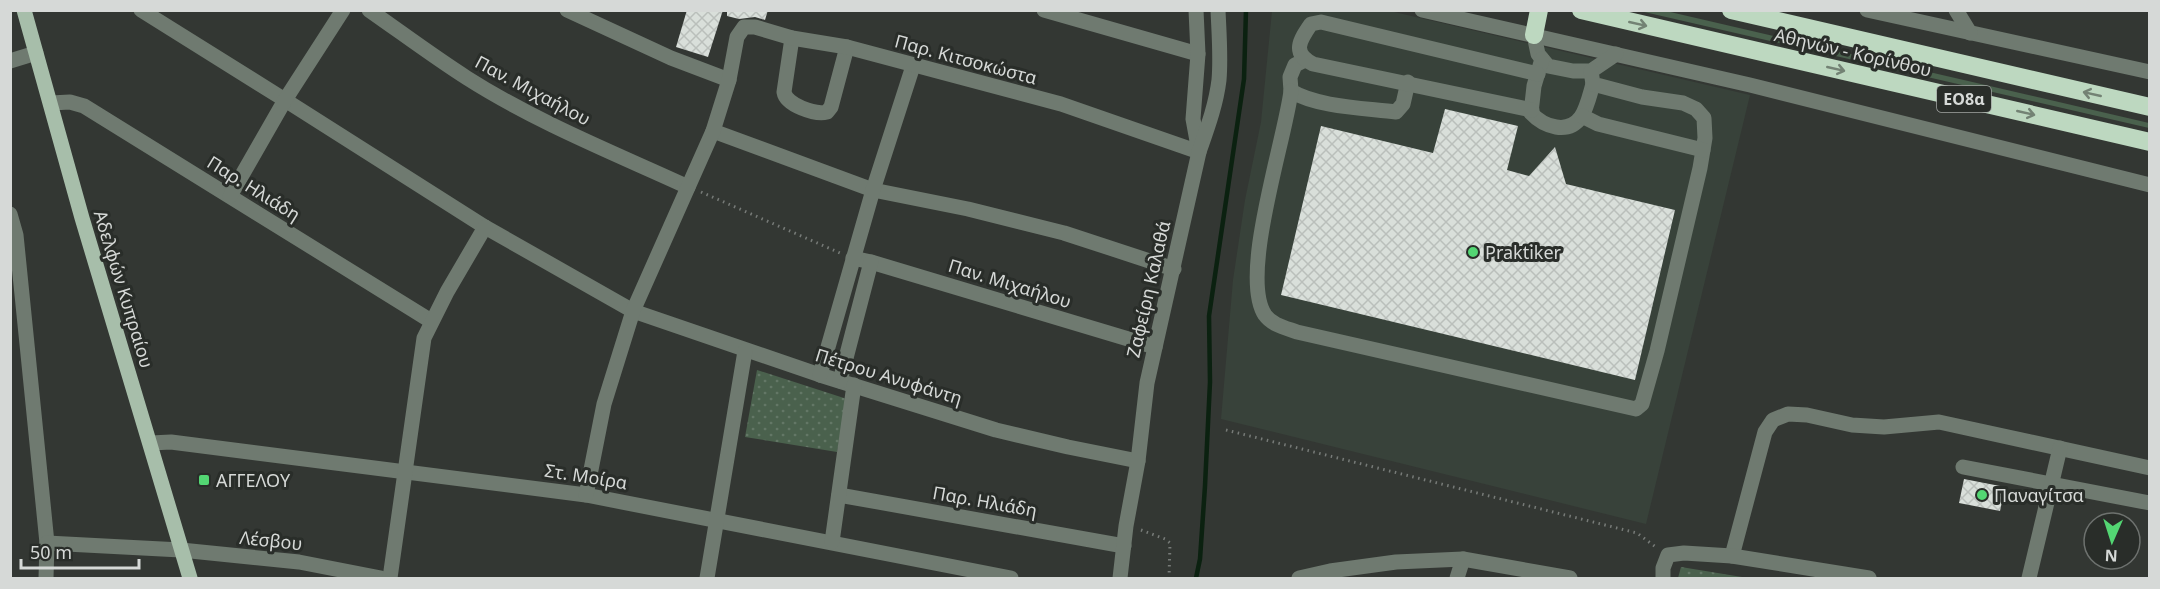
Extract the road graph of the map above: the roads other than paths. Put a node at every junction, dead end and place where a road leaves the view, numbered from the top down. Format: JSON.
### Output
{"nodes":[{"id":1,"x":24,"y":10,"type":"edge"},
{"id":2,"x":141,"y":10,"type":"edge"},
{"id":3,"x":344,"y":10,"type":"edge"},
{"id":4,"x":369,"y":10,"type":"edge"},
{"id":5,"x":567,"y":10,"type":"edge"},
{"id":6,"x":1044,"y":10,"type":"edge"},
{"id":7,"x":1196,"y":10,"type":"edge"},
{"id":8,"x":1218,"y":10,"type":"edge"},
{"id":9,"x":1422,"y":10,"type":"edge"},
{"id":10,"x":1539,"y":10,"type":"edge"},
{"id":11,"x":1581,"y":10,"type":"edge"},
{"id":12,"x":1731,"y":10,"type":"edge"},
{"id":13,"x":1867,"y":10,"type":"edge"},
{"id":14,"x":1956,"y":10,"type":"edge"},
{"id":15,"x":1970,"y":33,"type":"junction"},
{"id":16,"x":1534,"y":35,"type":"junction"},
{"id":17,"x":792,"y":38,"type":"junction"},
{"id":18,"x":847,"y":47,"type":"junction"},
{"id":19,"x":36,"y":53,"type":"junction"},
{"id":20,"x":1198,"y":54,"type":"junction"},
{"id":21,"x":1616,"y":54,"type":"junction"},
{"id":22,"x":1542,"y":59,"type":"junction"},
{"id":23,"x":1305,"y":60,"type":"junction"},
{"id":24,"x":10,"y":61,"type":"edge"},
{"id":25,"x":914,"y":66,"type":"junction"},
{"id":26,"x":2150,"y":72,"type":"edge"},
{"id":27,"x":1538,"y":74,"type":"junction"},
{"id":28,"x":1592,"y":77,"type":"junction"},
{"id":29,"x":729,"y":80,"type":"junction"},
{"id":30,"x":1408,"y":82,"type":"junction"},
{"id":31,"x":1291,"y":91,"type":"junction"},
{"id":32,"x":285,"y":100,"type":"junction"},
{"id":33,"x":51,"y":103,"type":"junction"},
{"id":34,"x":2150,"y":107,"type":"edge"},
{"id":35,"x":1532,"y":110,"type":"junction"},
{"id":36,"x":1582,"y":116,"type":"junction"},
{"id":37,"x":713,"y":131,"type":"junction"},
{"id":38,"x":2150,"y":142,"type":"edge"},
{"id":39,"x":1703,"y":150,"type":"junction"},
{"id":40,"x":1199,"y":152,"type":"junction"},
{"id":41,"x":2150,"y":185,"type":"edge"},
{"id":42,"x":688,"y":187,"type":"junction"},
{"id":43,"x":873,"y":190,"type":"junction"},
{"id":44,"x":230,"y":195,"type":"junction"},
{"id":45,"x":10,"y":214,"type":"edge"},
{"id":46,"x":485,"y":227,"type":"junction"},
{"id":47,"x":853,"y":258,"type":"junction"},
{"id":48,"x":871,"y":262,"type":"junction"},
{"id":49,"x":1174,"y":269,"type":"junction"},
{"id":50,"x":633,"y":311,"type":"junction"},
{"id":51,"x":431,"y":321,"type":"junction"},
{"id":52,"x":1155,"y":347,"type":"junction"},
{"id":53,"x":745,"y":351,"type":"junction"},
{"id":54,"x":820,"y":375,"type":"junction"},
{"id":55,"x":847,"y":383,"type":"junction"},
{"id":56,"x":150,"y":443,"type":"junction"},
{"id":57,"x":2060,"y":448,"type":"junction"},
{"id":58,"x":1138,"y":461,"type":"junction"},
{"id":59,"x":1963,"y":467,"type":"dead end"},
{"id":60,"x":2150,"y":468,"type":"edge"},
{"id":61,"x":406,"y":472,"type":"junction"},
{"id":62,"x":2052,"y":484,"type":"junction"},
{"id":63,"x":586,"y":495,"type":"junction"},
{"id":64,"x":839,"y":495,"type":"junction"},
{"id":65,"x":2150,"y":503,"type":"edge"},
{"id":66,"x":718,"y":520,"type":"junction"},
{"id":67,"x":832,"y":542,"type":"junction"},
{"id":68,"x":47,"y":543,"type":"junction"},
{"id":69,"x":1124,"y":546,"type":"junction"},
{"id":70,"x":181,"y":550,"type":"junction"},
{"id":71,"x":1732,"y":556,"type":"junction"},
{"id":72,"x":1463,"y":559,"type":"junction"},
{"id":73,"x":1802,"y":574,"type":"edge"},
{"id":74,"x":1330,"y":575,"type":"edge"},
{"id":75,"x":1566,"y":578,"type":"edge"},
{"id":76,"x":46,"y":579,"type":"edge"},
{"id":77,"x":190,"y":579,"type":"edge"},
{"id":78,"x":381,"y":579,"type":"edge"},
{"id":79,"x":390,"y":579,"type":"edge"},
{"id":80,"x":707,"y":579,"type":"edge"},
{"id":81,"x":1011,"y":579,"type":"edge"},
{"id":82,"x":1120,"y":579,"type":"edge"},
{"id":83,"x":1299,"y":579,"type":"edge"},
{"id":84,"x":1457,"y":579,"type":"edge"},
{"id":85,"x":1663,"y":579,"type":"edge"},
{"id":86,"x":1869,"y":579,"type":"edge"},
{"id":87,"x":2029,"y":579,"type":"edge"}],
"edges":[{"from":1,"to":19,"type":"main road","name":"Αδελφών Κυπραίου"},
{"from":2,"to":32,"type":"street","name":"Πέτρου Ανυφάντη"},
{"from":3,"to":32,"type":"street"},
{"from":4,"to":42,"type":"street","name":"Παν. Μιχαήλου"},
{"from":5,"to":29,"type":"street"},
{"from":6,"to":20,"type":"street"},
{"from":7,"to":20,"type":"street"},
{"from":8,"to":40,"type":"street","name":"Ζαφείρη Καλαθά"},
{"from":9,"to":16,"type":"street"},
{"from":10,"to":16,"type":"highway"},
{"from":11,"to":38,"type":"highway","name":"Αθηνών - Κορίνθου","number":"ΕΟ8α","one_way":true},
{"from":34,"to":12,"type":"highway","name":"Αθηνών - Κορίνθου","number":"ΕΟ8α","one_way":true},
{"from":13,"to":15,"type":"street"},
{"from":14,"to":15,"type":"street"},
{"from":15,"to":26,"type":"street"},
{"from":16,"to":21,"type":"street"},
{"from":16,"to":22,"type":"street"},
{"from":17,"to":18,"type":"street","name":"Παρ. Κιτσοκώστα"},
{"from":17,"to":18,"type":"street"},
{"from":17,"to":29,"type":"street","name":"Παρ. Κιτσοκώστα"},
{"from":18,"to":25,"type":"street","name":"Παρ. Κιτσοκώστα"},
{"from":19,"to":24,"type":"street"},
{"from":19,"to":33,"type":"main road","name":"Αδελφών Κυπραίου"},
{"from":20,"to":40,"type":"street"},
{"from":21,"to":28,"type":"street"},
{"from":21,"to":41,"type":"street"},
{"from":22,"to":27,"type":"street"},
{"from":22,"to":28,"type":"street"},
{"from":23,"to":27,"type":"street"},
{"from":23,"to":30,"type":"street"},
{"from":23,"to":31,"type":"street"},
{"from":25,"to":40,"type":"street","name":"Παρ. Κιτσοκώστα"},
{"from":25,"to":43,"type":"street"},
{"from":27,"to":35,"type":"street"},
{"from":28,"to":36,"type":"street"},
{"from":28,"to":39,"type":"street"},
{"from":29,"to":37,"type":"street"},
{"from":30,"to":31,"type":"street"},
{"from":30,"to":35,"type":"street"},
{"from":31,"to":39,"type":"street"},
{"from":32,"to":44,"type":"street"},
{"from":32,"to":46,"type":"street","name":"Πέτρου Ανυφάντη"},
{"from":33,"to":44,"type":"street","name":"Παρ. Ηλιάδη"},
{"from":33,"to":56,"type":"main road","name":"Αδελφών Κυπραίου"},
{"from":35,"to":36,"type":"street"},
{"from":36,"to":39,"type":"street"},
{"from":37,"to":42,"type":"street"},
{"from":37,"to":43,"type":"street"},
{"from":40,"to":49,"type":"street","name":"Ζαφείρη Καλαθά"},
{"from":42,"to":50,"type":"street"},
{"from":43,"to":47,"type":"street"},
{"from":43,"to":49,"type":"street"},
{"from":44,"to":51,"type":"street","name":"Παρ. Ηλιάδη"},
{"from":45,"to":68,"type":"street"},
{"from":46,"to":50,"type":"street","name":"Πέτρου Ανυφάντη"},
{"from":46,"to":51,"type":"street"},
{"from":47,"to":48,"type":"street","name":"Παν. Μιχαήλου"},
{"from":47,"to":54,"type":"street"},
{"from":48,"to":52,"type":"street","name":"Παν. Μιχαήλου"},
{"from":48,"to":55,"type":"street"},
{"from":49,"to":52,"type":"street","name":"Ζαφείρη Καλαθά"},
{"from":50,"to":53,"type":"street","name":"Πέτρου Ανυφάντη"},
{"from":50,"to":63,"type":"street"},
{"from":51,"to":61,"type":"street"},
{"from":52,"to":58,"type":"street","name":"Ζαφείρη Καλαθά"},
{"from":53,"to":54,"type":"street","name":"Πέτρου Ανυφάντη"},
{"from":53,"to":66,"type":"street"},
{"from":54,"to":55,"type":"street","name":"Πέτρου Ανυφάντη"},
{"from":55,"to":58,"type":"street","name":"Πέτρου Ανυφάντη"},
{"from":55,"to":64,"type":"street"},
{"from":56,"to":61,"type":"street","name":"Στ. Μοίρα"},
{"from":56,"to":70,"type":"main road","name":"Αδελφών Κυπραίου"},
{"from":57,"to":60,"type":"street"},
{"from":57,"to":62,"type":"street"},
{"from":57,"to":71,"type":"street"},
{"from":58,"to":69,"type":"street","name":"Ζαφείρη Καλαθά"},
{"from":59,"to":62,"type":"street"},
{"from":61,"to":63,"type":"street","name":"Στ. Μοίρα"},
{"from":61,"to":79,"type":"street"},
{"from":62,"to":65,"type":"street"},
{"from":62,"to":87,"type":"street"},
{"from":63,"to":66,"type":"street","name":"Στ. Μοίρα"},
{"from":64,"to":67,"type":"street"},
{"from":64,"to":69,"type":"street","name":"Παρ. Ηλιάδη"},
{"from":66,"to":67,"type":"street","name":"Στ. Μοίρα"},
{"from":66,"to":80,"type":"street"},
{"from":67,"to":81,"type":"street","name":"Στ. Μοίρα"},
{"from":68,"to":70,"type":"street","name":"Λέσβου"},
{"from":68,"to":76,"type":"street"},
{"from":69,"to":82,"type":"street","name":"Ζαφείρη Καλαθά"},
{"from":70,"to":77,"type":"main road","name":"Αδελφών Κυπραίου"},
{"from":70,"to":78,"type":"street","name":"Λέσβου"},
{"from":71,"to":73,"type":"street"},
{"from":71,"to":85,"type":"street"},
{"from":72,"to":74,"type":"street"},
{"from":72,"to":75,"type":"street"},
{"from":72,"to":84,"type":"street"},
{"from":73,"to":86,"type":"street"},
{"from":74,"to":83,"type":"street"}]}
